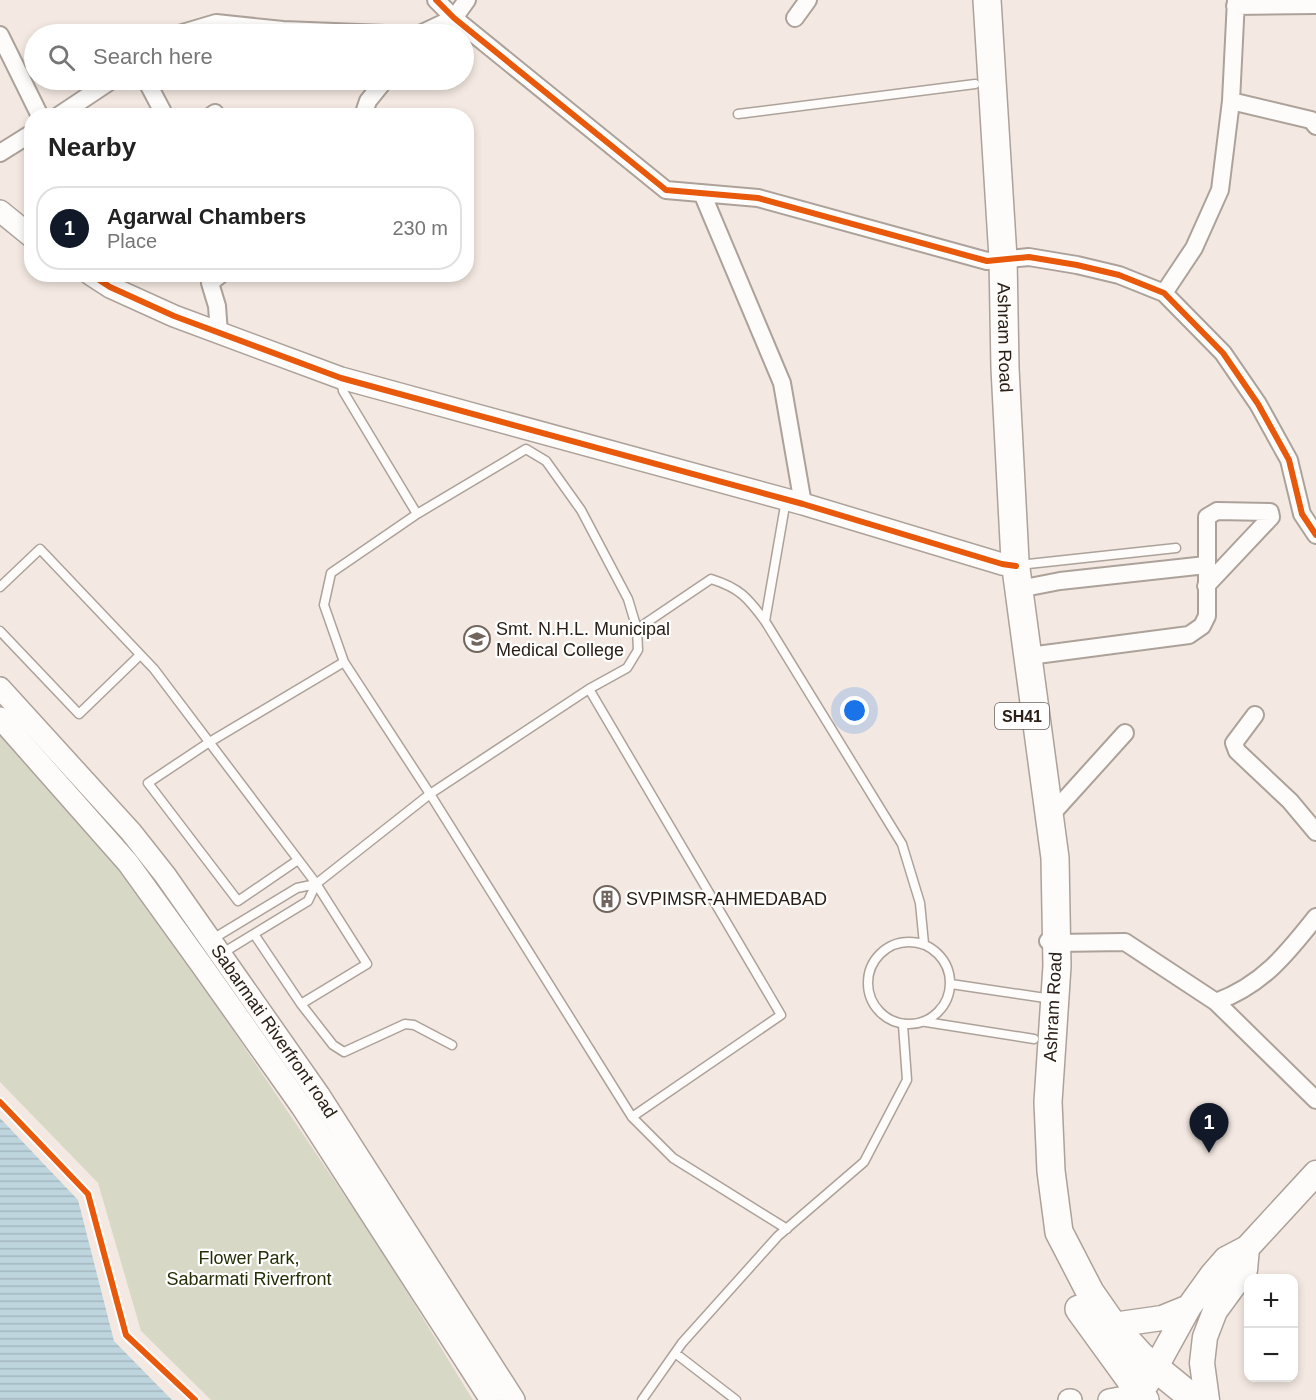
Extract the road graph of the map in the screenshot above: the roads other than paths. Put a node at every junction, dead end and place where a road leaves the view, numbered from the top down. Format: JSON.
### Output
{"nodes":[{"id":1,"x":436,"y":0,"type":"edge"},
{"id":2,"x":467,"y":0,"type":"edge"},
{"id":3,"x":808,"y":0,"type":"edge"},
{"id":4,"x":969,"y":0,"type":"edge"},
{"id":5,"x":987,"y":0,"type":"edge"},
{"id":6,"x":1235,"y":3,"type":"edge"},
{"id":7,"x":1316,"y":5,"type":"edge"},
{"id":8,"x":454,"y":18,"type":"junction"},
{"id":9,"x":795,"y":18,"type":"dead end"},
{"id":10,"x":441,"y":24,"type":"edge"},
{"id":11,"x":461,"y":24,"type":"edge"},
{"id":12,"x":474,"y":34,"type":"edge"},
{"id":13,"x":0,"y":35,"type":"edge"},
{"id":14,"x":24,"y":84,"type":"edge"},
{"id":15,"x":975,"y":84,"type":"junction"},
{"id":16,"x":27,"y":90,"type":"edge"},
{"id":17,"x":97,"y":90,"type":"edge"},
{"id":18,"x":151,"y":90,"type":"edge"},
{"id":19,"x":377,"y":90,"type":"edge"},
{"id":20,"x":1231,"y":101,"type":"junction"},
{"id":21,"x":36,"y":108,"type":"edge"},
{"id":22,"x":70,"y":108,"type":"edge"},
{"id":23,"x":161,"y":108,"type":"edge"},
{"id":24,"x":366,"y":108,"type":"edge"},
{"id":25,"x":738,"y":114,"type":"dead end"},
{"id":26,"x":1316,"y":126,"type":"edge"},
{"id":27,"x":24,"y":138,"type":"edge"},
{"id":28,"x":0,"y":153,"type":"edge"},
{"id":29,"x":702,"y":193,"type":"junction"},
{"id":30,"x":0,"y":212,"type":"edge"},
{"id":31,"x":24,"y":231,"type":"edge"},
{"id":32,"x":995,"y":260,"type":"junction"},
{"id":33,"x":105,"y":282,"type":"edge"},
{"id":34,"x":213,"y":282,"type":"edge"},
{"id":35,"x":1164,"y":293,"type":"junction"},
{"id":36,"x":219,"y":333,"type":"junction"},
{"id":37,"x":341,"y":378,"type":"junction"},
{"id":38,"x":795,"y":502,"type":"junction"},
{"id":39,"x":417,"y":514,"type":"junction"},
{"id":40,"x":1316,"y":535,"type":"edge"},
{"id":41,"x":1176,"y":548,"type":"dead end"},
{"id":42,"x":1206,"y":565,"type":"junction"},
{"id":43,"x":1012,"y":573,"type":"junction"},
{"id":44,"x":1206,"y":586,"type":"junction"},
{"id":45,"x":0,"y":587,"type":"edge"},
{"id":46,"x":765,"y":621,"type":"junction"},
{"id":47,"x":638,"y":629,"type":"junction"},
{"id":48,"x":0,"y":631,"type":"edge"},
{"id":49,"x":140,"y":656,"type":"junction"},
{"id":50,"x":1029,"y":656,"type":"junction"},
{"id":51,"x":344,"y":662,"type":"junction"},
{"id":52,"x":0,"y":688,"type":"edge"},
{"id":53,"x":589,"y":688,"type":"junction"},
{"id":54,"x":1255,"y":715,"type":"dead end"},
{"id":55,"x":0,"y":718,"type":"edge"},
{"id":56,"x":1125,"y":733,"type":"dead end"},
{"id":57,"x":208,"y":743,"type":"junction"},
{"id":58,"x":430,"y":794,"type":"junction"},
{"id":59,"x":1050,"y":816,"type":"junction"},
{"id":60,"x":1316,"y":832,"type":"edge"},
{"id":61,"x":150,"y":856,"type":"junction"},
{"id":62,"x":298,"y":860,"type":"junction"},
{"id":63,"x":133,"y":869,"type":"junction"},
{"id":64,"x":316,"y":884,"type":"junction"},
{"id":65,"x":1316,"y":917,"type":"edge"},
{"id":66,"x":254,"y":934,"type":"junction"},
{"id":67,"x":1051,"y":942,"type":"junction"},
{"id":68,"x":924,"y":944,"type":"junction"},
{"id":69,"x":216,"y":947,"type":"junction"},
{"id":70,"x":203,"y":967,"type":"junction"},
{"id":71,"x":951,"y":984,"type":"junction"},
{"id":72,"x":1047,"y":999,"type":"junction"},
{"id":73,"x":1216,"y":1002,"type":"junction"},
{"id":74,"x":301,"y":1004,"type":"junction"},
{"id":75,"x":926,"y":1022,"type":"junction"},
{"id":76,"x":903,"y":1025,"type":"junction"},
{"id":77,"x":1034,"y":1039,"type":"junction"},
{"id":78,"x":453,"y":1045,"type":"dead end"},
{"id":79,"x":1316,"y":1100,"type":"edge"},
{"id":80,"x":632,"y":1117,"type":"junction"},
{"id":81,"x":1316,"y":1173,"type":"edge"},
{"id":82,"x":787,"y":1229,"type":"junction"},
{"id":83,"x":1247,"y":1248,"type":"junction"},
{"id":84,"x":1189,"y":1307,"type":"junction"},
{"id":85,"x":1113,"y":1325,"type":"junction"},
{"id":86,"x":675,"y":1353,"type":"junction"},
{"id":87,"x":1158,"y":1367,"type":"junction"},
{"id":88,"x":1141,"y":1398,"type":"edge"},
{"id":89,"x":491,"y":1400,"type":"edge"},
{"id":90,"x":514,"y":1400,"type":"edge"},
{"id":91,"x":642,"y":1400,"type":"edge"},
{"id":92,"x":736,"y":1400,"type":"edge"},
{"id":93,"x":1108,"y":1400,"type":"edge"},
{"id":94,"x":1195,"y":1400,"type":"edge"},
{"id":95,"x":1207,"y":1400,"type":"edge"}],
"edges":[{"from":1,"to":8,"type":"street"},
{"from":2,"to":8,"type":"street"},
{"from":3,"to":9,"type":"street"},
{"from":4,"to":15,"type":"main road","name":"Ashram Road","number":"SH41"},
{"from":5,"to":32,"type":"main road","name":"Ashram Road"},
{"from":6,"to":7,"type":"street"},
{"from":6,"to":20,"type":"street"},
{"from":8,"to":10,"type":"street"},
{"from":8,"to":11,"type":"street"},
{"from":12,"to":29,"type":"street"},
{"from":13,"to":14,"type":"street"},
{"from":15,"to":25,"type":"lane"},
{"from":15,"to":32,"type":"main road","name":"Ashram Road","number":"SH41"},
{"from":16,"to":21,"type":"street"},
{"from":17,"to":22,"type":"street"},
{"from":18,"to":23,"type":"street"},
{"from":19,"to":24,"type":"street"},
{"from":20,"to":26,"type":"street"},
{"from":20,"to":35,"type":"street"},
{"from":27,"to":28,"type":"street"},
{"from":29,"to":32,"type":"street"},
{"from":29,"to":38,"type":"street"},
{"from":30,"to":31,"type":"street"},
{"from":32,"to":35,"type":"street"},
{"from":32,"to":43,"type":"main road","name":"Ashram Road","number":"SH41"},
{"from":33,"to":36,"type":"street"},
{"from":34,"to":36,"type":"street"},
{"from":35,"to":40,"type":"street"},
{"from":36,"to":37,"type":"street"},
{"from":37,"to":38,"type":"street"},
{"from":37,"to":39,"type":"lane"},
{"from":38,"to":43,"type":"street"},
{"from":38,"to":46,"type":"lane"},
{"from":39,"to":47,"type":"lane"},
{"from":39,"to":51,"type":"lane"},
{"from":41,"to":43,"type":"lane"},
{"from":42,"to":43,"type":"street"},
{"from":42,"to":44,"type":"street"},
{"from":42,"to":44,"type":"street"},
{"from":43,"to":50,"type":"main road","name":"Ashram Road"},
{"from":43,"to":67,"type":"main road","name":"Ashram Road","number":"SH41"},
{"from":44,"to":50,"type":"street"},
{"from":45,"to":49,"type":"lane"},
{"from":46,"to":47,"type":"lane"},
{"from":46,"to":68,"type":"lane"},
{"from":47,"to":53,"type":"lane"},
{"from":48,"to":49,"type":"lane"},
{"from":49,"to":57,"type":"lane"},
{"from":50,"to":59,"type":"main road","name":"Ashram Road"},
{"from":51,"to":57,"type":"lane"},
{"from":51,"to":58,"type":"lane"},
{"from":52,"to":61,"type":"street","name":"Sabarmati Riverfront road"},
{"from":53,"to":58,"type":"lane"},
{"from":53,"to":80,"type":"lane"},
{"from":54,"to":60,"type":"street"},
{"from":55,"to":63,"type":"street","name":"Sabarmati Riverfront road"},
{"from":56,"to":59,"type":"street"},
{"from":57,"to":62,"type":"lane"},
{"from":57,"to":62,"type":"lane"},
{"from":58,"to":64,"type":"lane"},
{"from":58,"to":80,"type":"lane"},
{"from":59,"to":67,"type":"main road","name":"Ashram Road"},
{"from":61,"to":63,"type":"street"},
{"from":61,"to":69,"type":"street","name":"Sabarmati Riverfront road"},
{"from":62,"to":64,"type":"lane"},
{"from":63,"to":70,"type":"street","name":"Sabarmati Riverfront road"},
{"from":64,"to":66,"type":"lane"},
{"from":64,"to":69,"type":"lane"},
{"from":64,"to":74,"type":"lane"},
{"from":65,"to":73,"type":"street"},
{"from":66,"to":69,"type":"lane"},
{"from":66,"to":74,"type":"lane"},
{"from":67,"to":72,"type":"main road","name":"Ashram Road","number":"SH41"},
{"from":67,"to":73,"type":"street"},
{"from":68,"to":71,"type":"lane"},
{"from":68,"to":76,"type":"lane"},
{"from":69,"to":70,"type":"street"},
{"from":69,"to":90,"type":"street","name":"Sabarmati Riverfront road"},
{"from":70,"to":89,"type":"street","name":"Sabarmati Riverfront road"},
{"from":71,"to":72,"type":"lane"},
{"from":71,"to":75,"type":"lane"},
{"from":72,"to":77,"type":"main road","name":"Ashram Road","number":"SH41"},
{"from":72,"to":85,"type":"main road","name":"Ashram Road"},
{"from":73,"to":79,"type":"street"},
{"from":74,"to":78,"type":"lane"},
{"from":75,"to":76,"type":"lane"},
{"from":75,"to":77,"type":"lane"},
{"from":76,"to":82,"type":"lane"},
{"from":77,"to":88,"type":"main road","name":"Ashram Road","number":"SH41"},
{"from":80,"to":82,"type":"lane"},
{"from":81,"to":83,"type":"main road"},
{"from":82,"to":86,"type":"lane"},
{"from":83,"to":84,"type":"main road"},
{"from":83,"to":95,"type":"main road"},
{"from":84,"to":85,"type":"main road"},
{"from":84,"to":87,"type":"main road"},
{"from":85,"to":87,"type":"main road","name":"Ashram Road"},
{"from":86,"to":91,"type":"lane"},
{"from":86,"to":92,"type":"lane"},
{"from":87,"to":88,"type":"main road"},
{"from":87,"to":94,"type":"main road","name":"Ashram Road"},
{"from":88,"to":93,"type":"street"}]}
